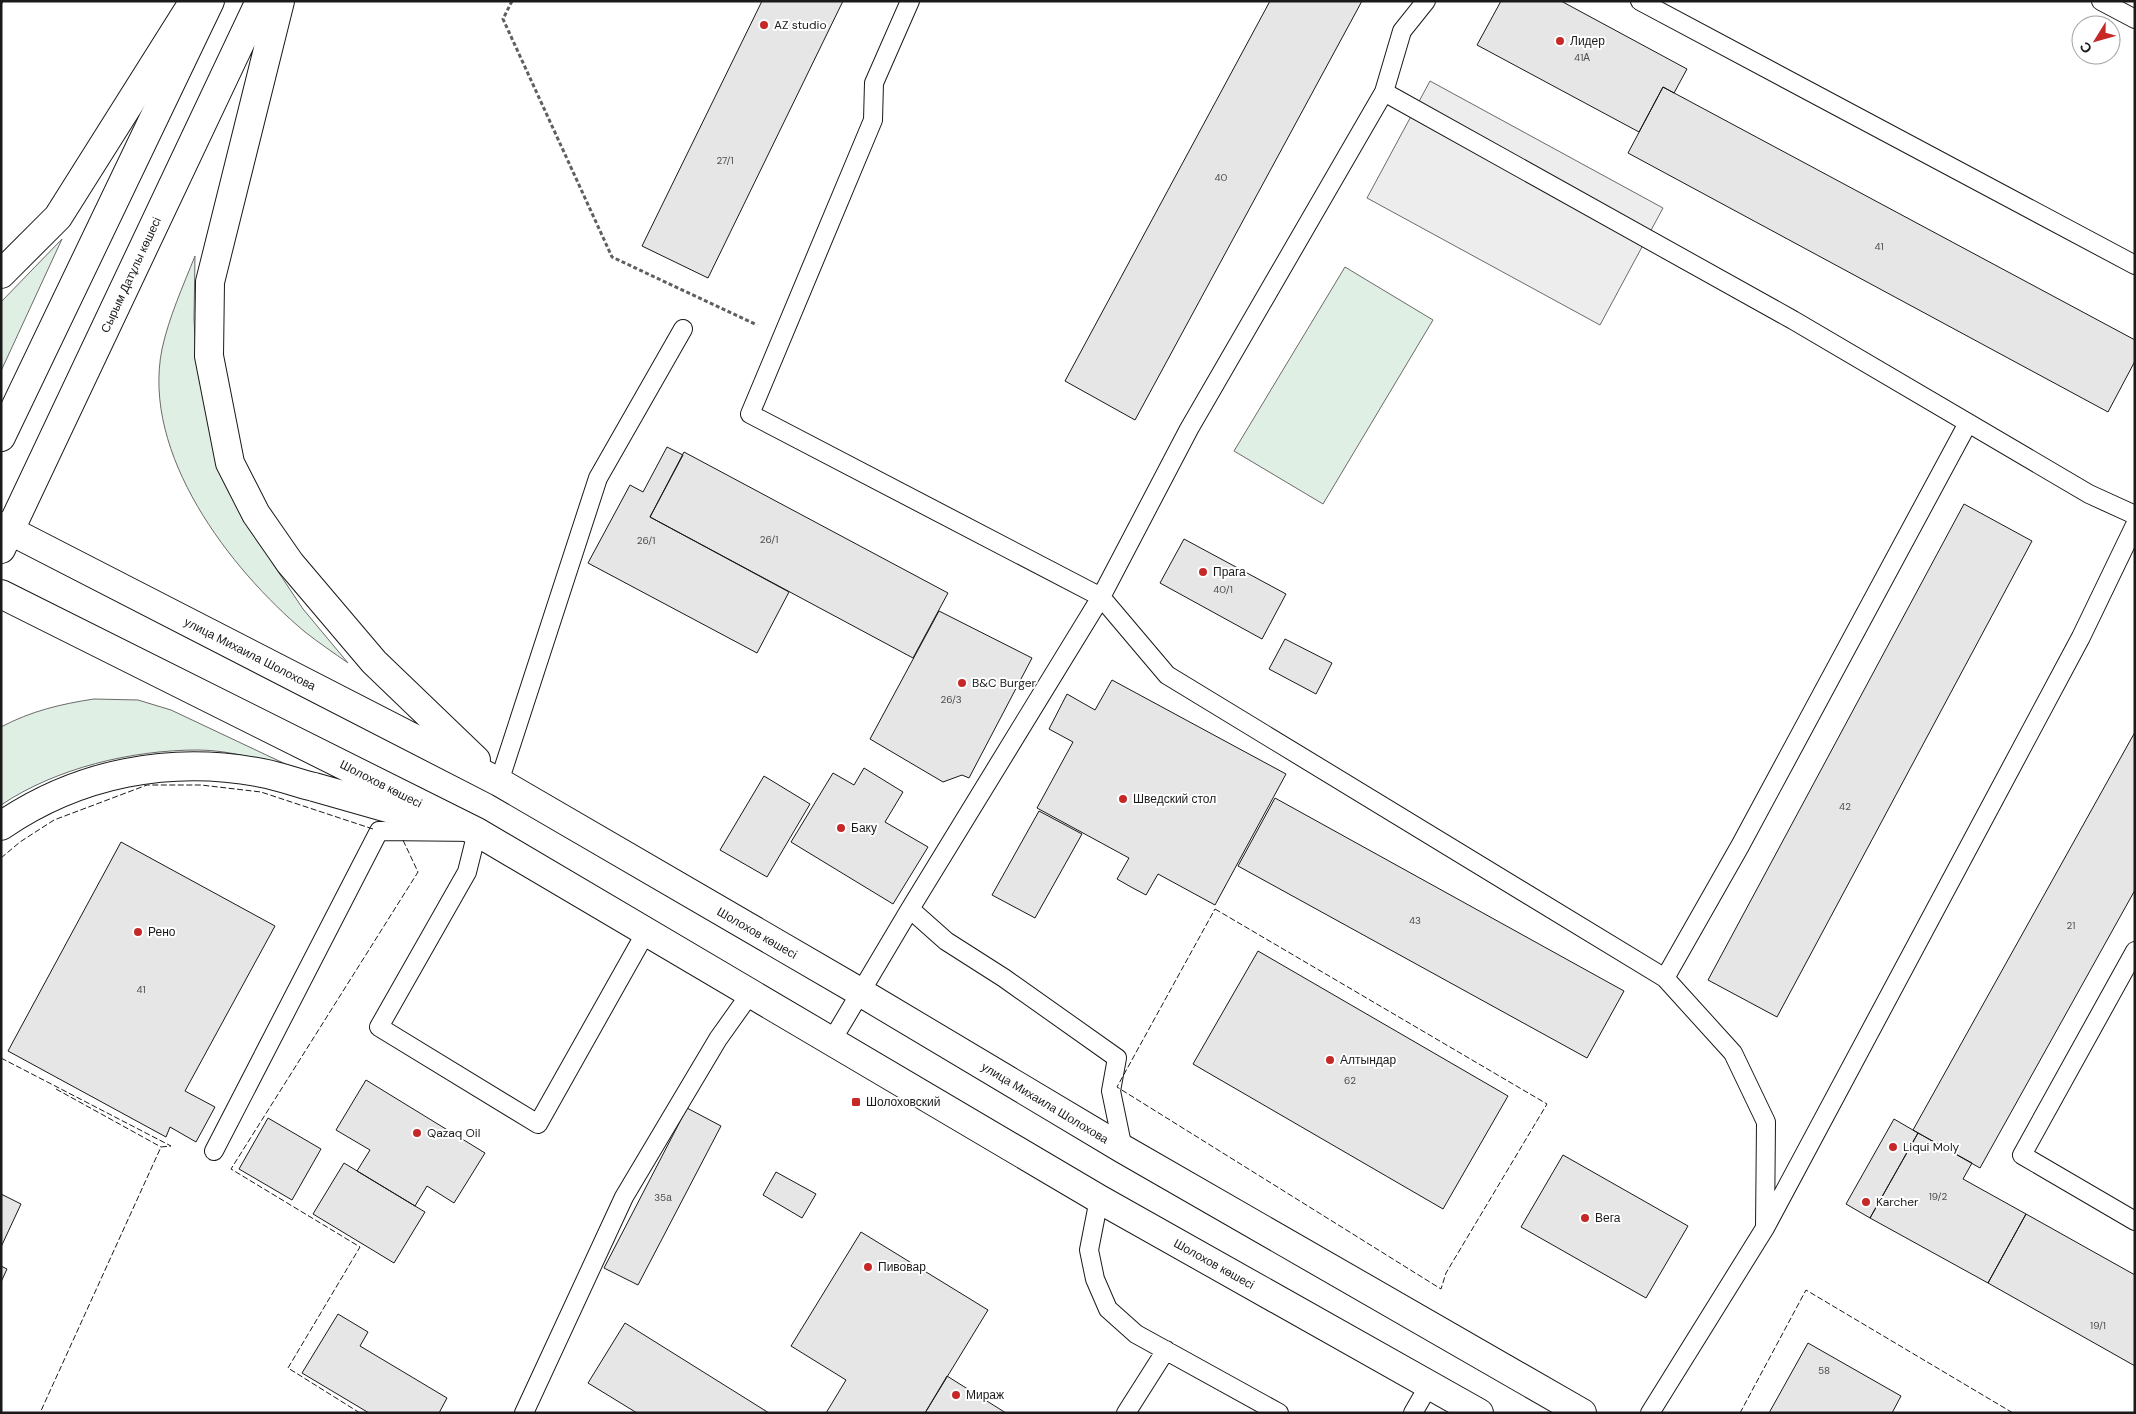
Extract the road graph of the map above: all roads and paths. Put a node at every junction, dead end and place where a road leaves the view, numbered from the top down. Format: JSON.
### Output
{"nodes":[{"id":1,"x":194,"y":1,"type":"edge"},
{"id":2,"x":210,"y":1,"type":"edge"},
{"id":3,"x":260,"y":1,"type":"edge"},
{"id":4,"x":280,"y":1,"type":"edge"},
{"id":5,"x":512,"y":1,"type":"edge"},
{"id":6,"x":910,"y":1,"type":"edge"},
{"id":7,"x":1426,"y":1,"type":"edge"},
{"id":8,"x":1640,"y":1,"type":"edge"},
{"id":9,"x":2101,"y":1,"type":"edge"},
{"id":10,"x":2135,"y":19,"type":"edge"},
{"id":11,"x":1384,"y":92,"type":"junction"},
{"id":12,"x":2135,"y":265,"type":"edge"},
{"id":13,"x":1,"y":274,"type":"edge"},
{"id":14,"x":683,"y":329,"type":"dead end"},
{"id":15,"x":782,"y":337,"type":"junction"},
{"id":16,"x":1968,"y":423,"type":"junction"},
{"id":17,"x":1,"y":437,"type":"edge"},
{"id":18,"x":2135,"y":516,"type":"edge"},
{"id":19,"x":2135,"y":525,"type":"edge"},
{"id":20,"x":4,"y":536,"type":"edge"},
{"id":21,"x":1,"y":594,"type":"edge"},
{"id":22,"x":1101,"y":597,"type":"junction"},
{"id":23,"x":499,"y":782,"type":"junction"},
{"id":24,"x":1,"y":826,"type":"edge"},
{"id":25,"x":477,"y":832,"type":"junction"},
{"id":26,"x":910,"y":909,"type":"junction"},
{"id":27,"x":646,"y":932,"type":"junction"},
{"id":28,"x":2135,"y":951,"type":"edge"},
{"id":29,"x":1665,"y":978,"type":"junction"},
{"id":30,"x":860,"y":992,"type":"junction"},
{"id":31,"x":750,"y":994,"type":"junction"},
{"id":32,"x":831,"y":1042,"type":"junction"},
{"id":33,"x":1123,"y":1149,"type":"junction"},
{"id":34,"x":214,"y":1150,"type":"dead end"},
{"id":35,"x":1099,"y":1200,"type":"junction"},
{"id":36,"x":2135,"y":1221,"type":"edge"},
{"id":37,"x":1766,"y":1228,"type":"junction"},
{"id":38,"x":1166,"y":1350,"type":"junction"},
{"id":39,"x":1429,"y":1385,"type":"junction"},
{"id":40,"x":524,"y":1413,"type":"edge"},
{"id":41,"x":1126,"y":1413,"type":"edge"},
{"id":42,"x":1279,"y":1413,"type":"edge"},
{"id":43,"x":1414,"y":1413,"type":"edge"},
{"id":44,"x":1479,"y":1413,"type":"edge"},
{"id":45,"x":1582,"y":1413,"type":"edge"},
{"id":46,"x":1650,"y":1413,"type":"edge"}],
"edges":[{"from":1,"to":13,"type":"main road"},
{"from":2,"to":17,"type":"main road"},
{"from":3,"to":20,"type":"main road","name":"Сырым Датұлы көшесі"},
{"from":4,"to":23,"type":"main road"},
{"from":5,"to":15,"type":"path"},
{"from":6,"to":15,"type":"lane"},
{"from":7,"to":11,"type":"lane"},
{"from":8,"to":12,"type":"lane"},
{"from":9,"to":10,"type":"lane"},
{"from":11,"to":16,"type":"lane"},
{"from":11,"to":22,"type":"lane"},
{"from":14,"to":23,"type":"lane"},
{"from":15,"to":22,"type":"lane"},
{"from":16,"to":18,"type":"lane"},
{"from":16,"to":29,"type":"lane"},
{"from":19,"to":37,"type":"lane"},
{"from":20,"to":23,"type":"main road","name":"улица Михаила Шолохова"},
{"from":21,"to":25,"type":"main road","name":"Шолохов көшесі"},
{"from":22,"to":26,"type":"lane"},
{"from":22,"to":29,"type":"lane"},
{"from":23,"to":30,"type":"main road","name":"Шолохов көшесі"},
{"from":24,"to":25,"type":"main road"},
{"from":25,"to":27,"type":"main road","name":"Шолохов көшесі"},
{"from":25,"to":27,"type":"lane"},
{"from":25,"to":34,"type":"lane"},
{"from":26,"to":30,"type":"lane"},
{"from":26,"to":33,"type":"lane"},
{"from":27,"to":31,"type":"main road","name":"Шолохов көшесі"},
{"from":28,"to":36,"type":"lane"},
{"from":29,"to":37,"type":"lane"},
{"from":30,"to":32,"type":"lane"},
{"from":30,"to":33,"type":"main road","name":"улица Михаила Шолохова"},
{"from":31,"to":32,"type":"main road"},
{"from":31,"to":40,"type":"lane"},
{"from":32,"to":35,"type":"main road","name":"Шолохов көшесі"},
{"from":33,"to":45,"type":"main road","name":"улица Михаила Шолохова"},
{"from":35,"to":38,"type":"lane"},
{"from":35,"to":39,"type":"main road","name":"Шолохов көшесі"},
{"from":37,"to":46,"type":"lane"},
{"from":38,"to":41,"type":"lane"},
{"from":38,"to":42,"type":"lane"},
{"from":39,"to":43,"type":"lane"},
{"from":39,"to":44,"type":"main road","name":"Шолохов көшесі"}]}
